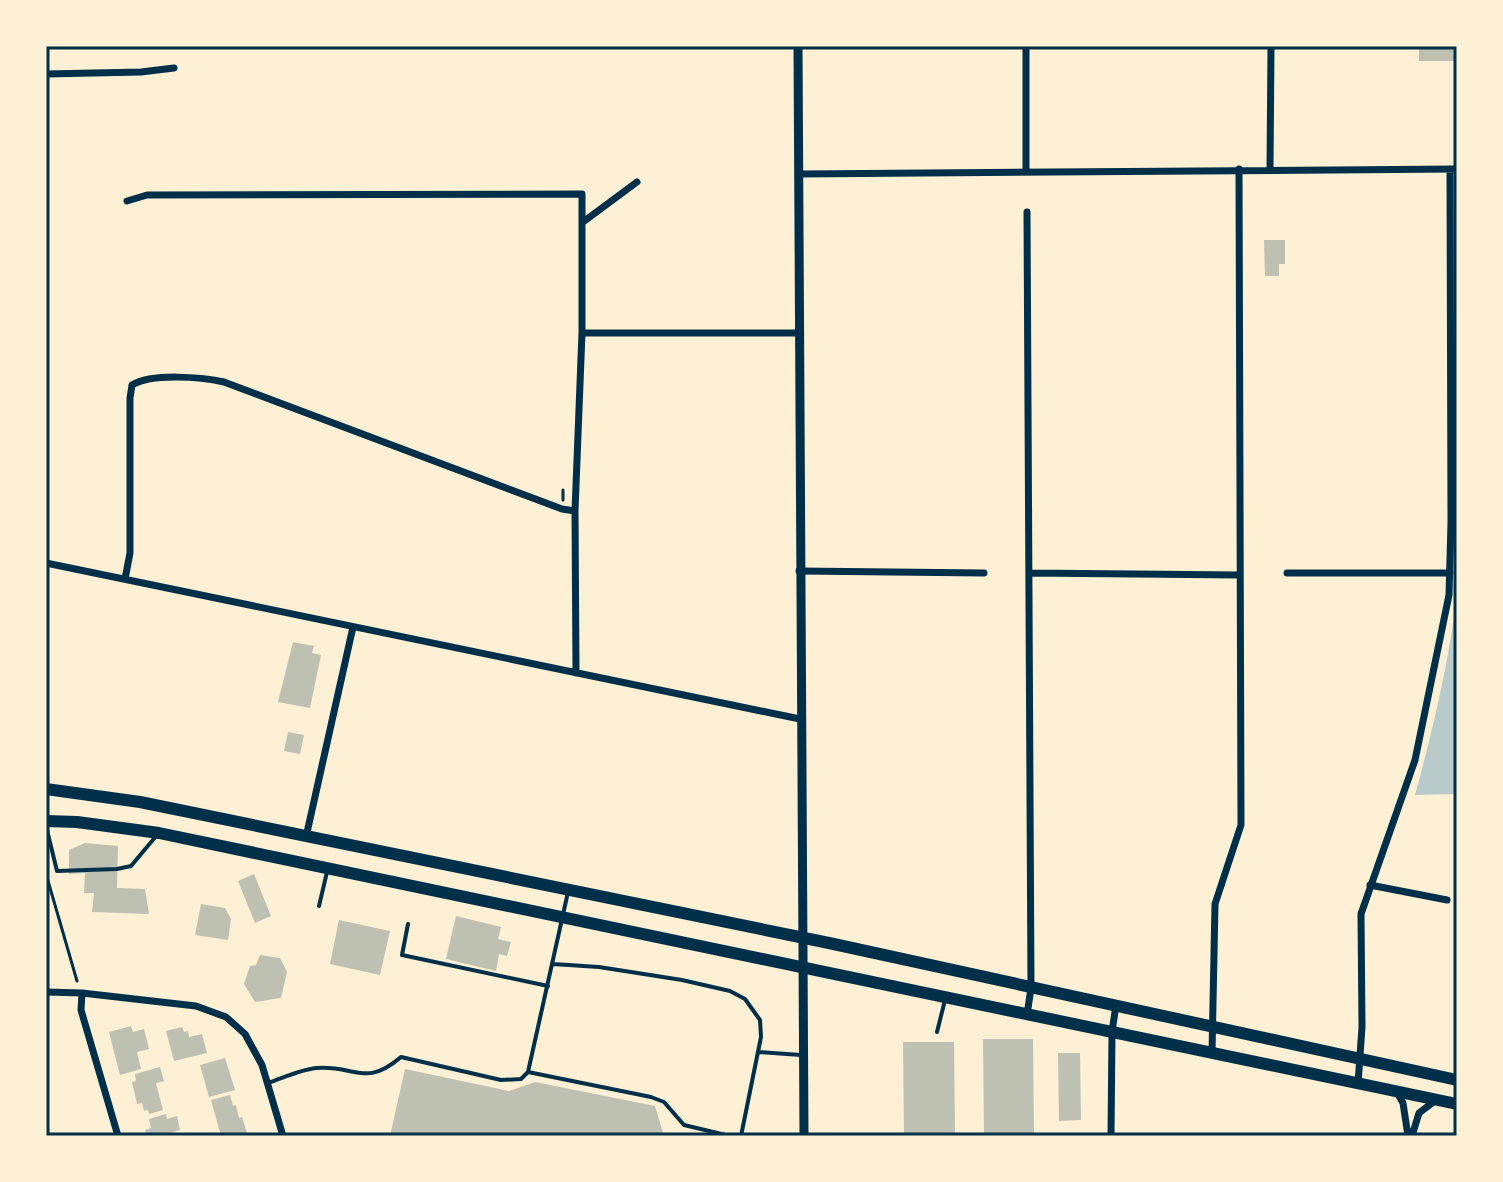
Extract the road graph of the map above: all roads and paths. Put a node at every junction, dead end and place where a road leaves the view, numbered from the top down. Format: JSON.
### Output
{"nodes":[{"id":1,"x":798,"y":46,"type":"edge"},
{"id":2,"x":1026,"y":46,"type":"edge"},
{"id":3,"x":1271,"y":46,"type":"edge"},
{"id":4,"x":174,"y":68,"type":"dead end"},
{"id":5,"x":46,"y":74,"type":"edge"},
{"id":6,"x":1270,"y":168,"type":"junction"},
{"id":7,"x":1239,"y":169,"type":"junction"},
{"id":8,"x":1454,"y":169,"type":"edge"},
{"id":9,"x":1026,"y":170,"type":"junction"},
{"id":10,"x":799,"y":174,"type":"junction"},
{"id":11,"x":637,"y":182,"type":"dead end"},
{"id":12,"x":127,"y":201,"type":"dead end"},
{"id":13,"x":1027,"y":212,"type":"dead end"},
{"id":14,"x":583,"y":222,"type":"junction"},
{"id":15,"x":582,"y":333,"type":"junction"},
{"id":16,"x":800,"y":333,"type":"junction"},
{"id":17,"x":1454,"y":385,"type":"edge"},
{"id":18,"x":575,"y":511,"type":"junction"},
{"id":19,"x":46,"y":563,"type":"edge"},
{"id":20,"x":799,"y":571,"type":"junction"},
{"id":21,"x":984,"y":573,"type":"dead end"},
{"id":22,"x":1029,"y":573,"type":"junction"},
{"id":23,"x":1287,"y":573,"type":"dead end"},
{"id":24,"x":1450,"y":573,"type":"junction"},
{"id":25,"x":1240,"y":575,"type":"junction"},
{"id":26,"x":125,"y":579,"type":"junction"},
{"id":27,"x":353,"y":627,"type":"junction"},
{"id":28,"x":576,"y":673,"type":"junction"},
{"id":29,"x":800,"y":719,"type":"junction"},
{"id":30,"x":46,"y":789,"type":"edge"},
{"id":31,"x":46,"y":823,"type":"edge"},
{"id":32,"x":159,"y":833,"type":"junction"},
{"id":33,"x":306,"y":837,"type":"junction"},
{"id":34,"x":328,"y":870,"type":"junction"},
{"id":35,"x":46,"y":874,"type":"edge"},
{"id":36,"x":1370,"y":885,"type":"junction"},
{"id":37,"x":568,"y":890,"type":"junction"},
{"id":38,"x":1447,"y":900,"type":"dead end"},
{"id":39,"x":319,"y":906,"type":"dead end"},
{"id":40,"x":562,"y":919,"type":"junction"},
{"id":41,"x":408,"y":924,"type":"dead end"},
{"id":42,"x":803,"y":937,"type":"junction"},
{"id":43,"x":553,"y":964,"type":"junction"},
{"id":44,"x":803,"y":968,"type":"junction"},
{"id":45,"x":77,"y":981,"type":"dead end"},
{"id":46,"x":548,"y":986,"type":"junction"},
{"id":47,"x":1031,"y":988,"type":"junction"},
{"id":48,"x":46,"y":992,"type":"edge"},
{"id":49,"x":82,"y":993,"type":"junction"},
{"id":50,"x":945,"y":998,"type":"junction"},
{"id":51,"x":1116,"y":1005,"type":"junction"},
{"id":52,"x":1027,"y":1015,"type":"junction"},
{"id":53,"x":1214,"y":1026,"type":"junction"},
{"id":54,"x":937,"y":1032,"type":"dead end"},
{"id":55,"x":1112,"y":1032,"type":"junction"},
{"id":56,"x":759,"y":1052,"type":"junction"},
{"id":57,"x":1212,"y":1053,"type":"junction"},
{"id":58,"x":803,"y":1055,"type":"junction"},
{"id":59,"x":1359,"y":1060,"type":"junction"},
{"id":60,"x":528,"y":1072,"type":"junction"},
{"id":61,"x":1457,"y":1080,"type":"edge"},
{"id":62,"x":268,"y":1083,"type":"junction"},
{"id":63,"x":1358,"y":1084,"type":"junction"},
{"id":64,"x":1397,"y":1092,"type":"junction"},
{"id":65,"x":1436,"y":1100,"type":"junction"},
{"id":66,"x":1457,"y":1104,"type":"edge"},
{"id":67,"x":118,"y":1136,"type":"edge"},
{"id":68,"x":283,"y":1136,"type":"edge"},
{"id":69,"x":730,"y":1136,"type":"edge"},
{"id":70,"x":741,"y":1136,"type":"edge"},
{"id":71,"x":804,"y":1136,"type":"edge"},
{"id":72,"x":1111,"y":1136,"type":"edge"},
{"id":73,"x":1410,"y":1136,"type":"edge"}],
"edges":[{"from":1,"to":10,"type":"street"},
{"from":2,"to":9,"type":"street"},
{"from":3,"to":6,"type":"street"},
{"from":4,"to":5,"type":"street"},
{"from":6,"to":7,"type":"street"},
{"from":6,"to":8,"type":"street"},
{"from":7,"to":9,"type":"street"},
{"from":7,"to":25,"type":"street"},
{"from":8,"to":17,"type":"street"},
{"from":9,"to":10,"type":"street"},
{"from":10,"to":16,"type":"street"},
{"from":11,"to":14,"type":"street"},
{"from":12,"to":14,"type":"street"},
{"from":13,"to":22,"type":"street"},
{"from":14,"to":15,"type":"street"},
{"from":15,"to":16,"type":"street"},
{"from":15,"to":18,"type":"street"},
{"from":16,"to":20,"type":"street"},
{"from":17,"to":24,"type":"street"},
{"from":18,"to":26,"type":"street"},
{"from":18,"to":28,"type":"street"},
{"from":19,"to":26,"type":"street"},
{"from":20,"to":21,"type":"street"},
{"from":20,"to":29,"type":"street"},
{"from":22,"to":25,"type":"street"},
{"from":22,"to":47,"type":"street"},
{"from":23,"to":24,"type":"street"},
{"from":24,"to":36,"type":"street"},
{"from":25,"to":53,"type":"street"},
{"from":26,"to":27,"type":"street"},
{"from":27,"to":28,"type":"street"},
{"from":27,"to":33,"type":"street"},
{"from":28,"to":29,"type":"street"},
{"from":29,"to":42,"type":"street"},
{"from":30,"to":33,"type":"main road"},
{"from":31,"to":32,"type":"main road"},
{"from":31,"to":32,"type":"lane"},
{"from":32,"to":34,"type":"main road"},
{"from":33,"to":37,"type":"main road"},
{"from":34,"to":39,"type":"lane"},
{"from":34,"to":40,"type":"main road"},
{"from":35,"to":45,"type":"path"},
{"from":36,"to":38,"type":"street"},
{"from":36,"to":59,"type":"street"},
{"from":37,"to":40,"type":"lane"},
{"from":37,"to":42,"type":"main road"},
{"from":40,"to":43,"type":"lane"},
{"from":40,"to":44,"type":"main road"},
{"from":41,"to":46,"type":"lane"},
{"from":42,"to":44,"type":"street"},
{"from":42,"to":47,"type":"main road"},
{"from":43,"to":46,"type":"lane"},
{"from":43,"to":56,"type":"lane"},
{"from":44,"to":50,"type":"main road"},
{"from":44,"to":58,"type":"street"},
{"from":46,"to":60,"type":"lane"},
{"from":47,"to":51,"type":"main road"},
{"from":47,"to":52,"type":"street"},
{"from":48,"to":49,"type":"street"},
{"from":49,"to":62,"type":"street"},
{"from":49,"to":67,"type":"street"},
{"from":50,"to":52,"type":"main road"},
{"from":50,"to":54,"type":"lane"},
{"from":51,"to":53,"type":"main road"},
{"from":51,"to":55,"type":"street"},
{"from":52,"to":55,"type":"main road"},
{"from":53,"to":57,"type":"street"},
{"from":53,"to":59,"type":"main road"},
{"from":55,"to":57,"type":"main road"},
{"from":55,"to":72,"type":"street"},
{"from":56,"to":58,"type":"lane"},
{"from":56,"to":70,"type":"lane"},
{"from":57,"to":63,"type":"main road"},
{"from":58,"to":71,"type":"street"},
{"from":59,"to":61,"type":"main road"},
{"from":59,"to":63,"type":"street"},
{"from":60,"to":62,"type":"lane"},
{"from":60,"to":69,"type":"lane"},
{"from":62,"to":68,"type":"street"},
{"from":63,"to":64,"type":"main road"},
{"from":64,"to":65,"type":"main road"},
{"from":64,"to":73,"type":"street"},
{"from":65,"to":66,"type":"main road"},
{"from":65,"to":73,"type":"street"}]}
